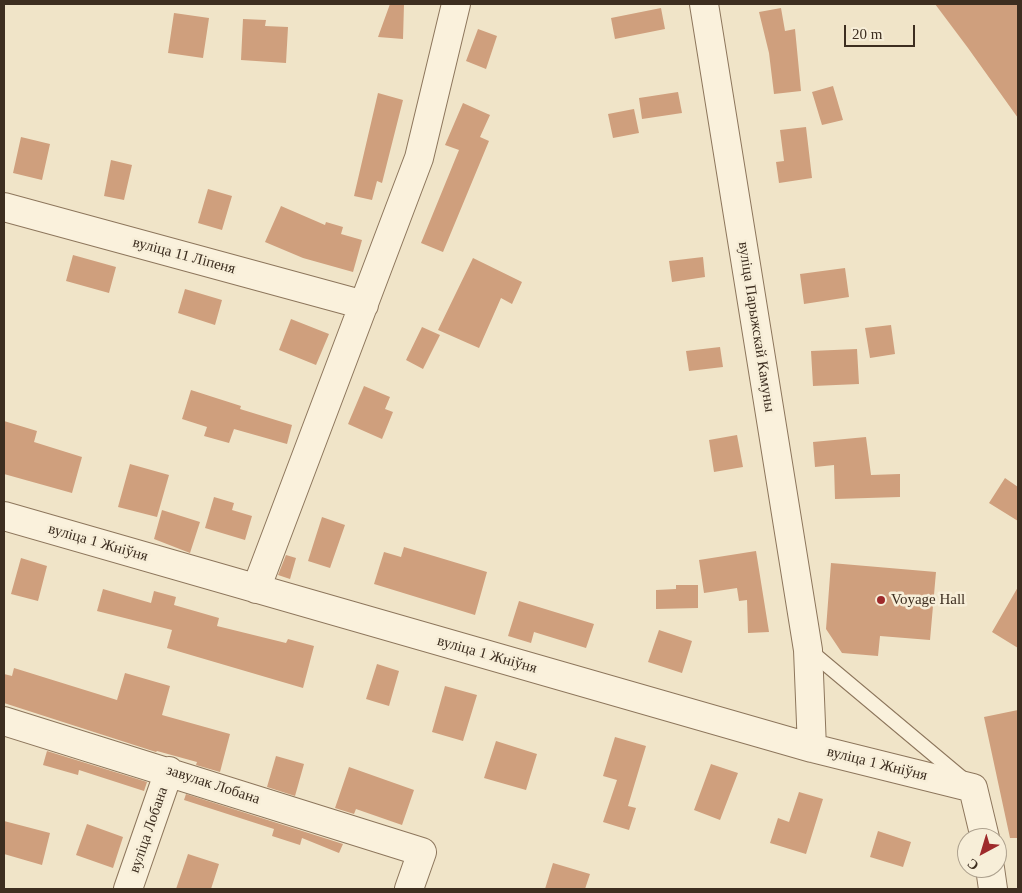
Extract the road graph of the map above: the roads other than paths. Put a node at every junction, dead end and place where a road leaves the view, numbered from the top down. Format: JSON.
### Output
{"nodes":[{"id":1,"x":456,"y":4,"type":"edge"},
{"id":2,"x":704,"y":4,"type":"edge"},
{"id":3,"x":4,"y":207,"type":"edge"},
{"id":4,"x":364,"y":305,"type":"junction"},
{"id":5,"x":4,"y":516,"type":"edge"},
{"id":6,"x":256,"y":589,"type":"junction"},
{"id":7,"x":808,"y":650,"type":"junction"},
{"id":8,"x":4,"y":721,"type":"edge"},
{"id":9,"x":812,"y":748,"type":"junction"},
{"id":10,"x":169,"y":771,"type":"junction"},
{"id":11,"x":973,"y":788,"type":"junction"},
{"id":12,"x":983,"y":828,"type":"edge"},
{"id":13,"x":128,"y":889,"type":"edge"},
{"id":14,"x":409,"y":889,"type":"edge"}],
"edges":[{"from":1,"to":4,"type":"street"},
{"from":2,"to":7,"type":"street","name":"вуліца Парыжскай Камуны"},
{"from":3,"to":4,"type":"street","name":"вуліца 11 Ліпеня"},
{"from":4,"to":6,"type":"street"},
{"from":5,"to":6,"type":"street","name":"вуліца 1 Жніўня"},
{"from":6,"to":9,"type":"street","name":"вуліца 1 Жніўня"},
{"from":7,"to":9,"type":"street","name":"вуліца Парыжскай Камуны"},
{"from":7,"to":11,"type":"lane"},
{"from":8,"to":10,"type":"street","name":"завулак Лобана"},
{"from":9,"to":11,"type":"street","name":"вуліца 1 Жніўня"},
{"from":10,"to":13,"type":"street","name":"вуліца Лобана"},
{"from":10,"to":14,"type":"street","name":"завулак Лобана"},
{"from":11,"to":12,"type":"street"}]}
